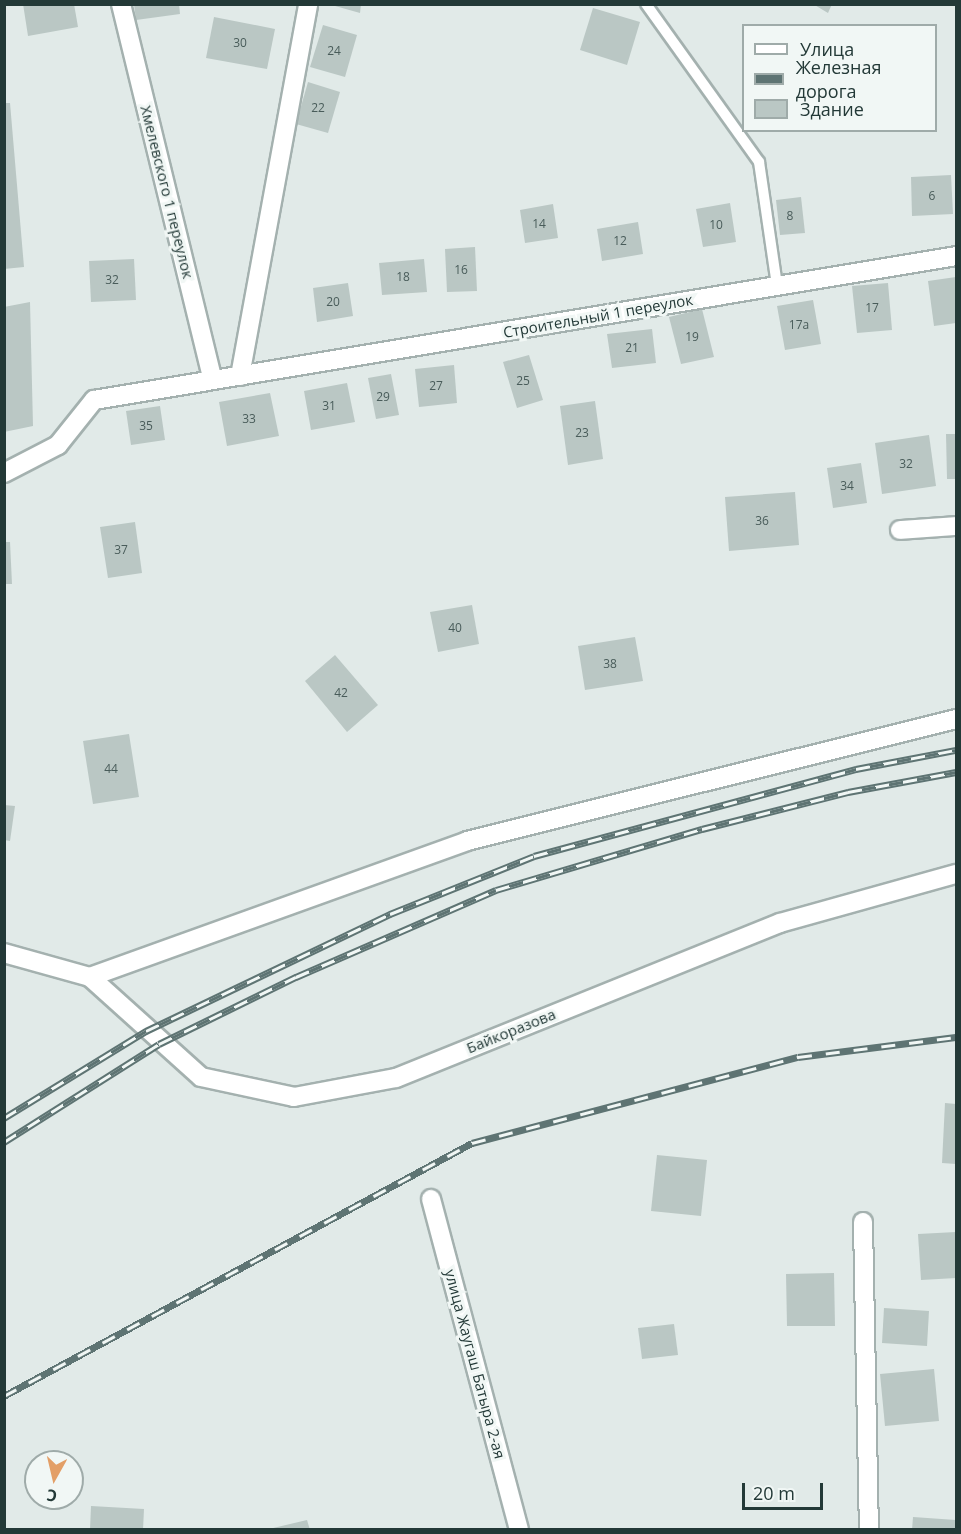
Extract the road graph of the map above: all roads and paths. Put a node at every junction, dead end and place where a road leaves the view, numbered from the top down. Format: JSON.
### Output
{"nodes":[{"id":1,"x":121,"y":4,"type":"edge"},
{"id":2,"x":308,"y":4,"type":"edge"},
{"id":3,"x":646,"y":4,"type":"edge"},
{"id":4,"x":957,"y":256,"type":"edge"},
{"id":5,"x":777,"y":286,"type":"junction"},
{"id":6,"x":240,"y":376,"type":"junction"},
{"id":7,"x":213,"y":380,"type":"junction"},
{"id":8,"x":4,"y":472,"type":"edge"},
{"id":9,"x":957,"y":526,"type":"edge"},
{"id":10,"x":900,"y":530,"type":"dead end"},
{"id":11,"x":957,"y":719,"type":"edge"},
{"id":12,"x":957,"y":874,"type":"edge"},
{"id":13,"x":4,"y":953,"type":"edge"},
{"id":14,"x":90,"y":977,"type":"junction"},
{"id":15,"x":431,"y":1199,"type":"dead end"},
{"id":16,"x":862,"y":1222,"type":"dead end"},
{"id":17,"x":519,"y":1530,"type":"edge"},
{"id":18,"x":869,"y":1530,"type":"edge"}],
"edges":[{"from":1,"to":7,"type":"street","name":"Хмелевского 1 переулок"},
{"from":2,"to":6,"type":"street"},
{"from":3,"to":5,"type":"lane"},
{"from":4,"to":5,"type":"street","name":"Строительный 1 переулок"},
{"from":5,"to":6,"type":"street","name":"Строительный 1 переулок"},
{"from":6,"to":7,"type":"street","name":"Строительный 1 переулок"},
{"from":7,"to":8,"type":"street","name":"Строительный 1 переулок"},
{"from":9,"to":10,"type":"street"},
{"from":11,"to":14,"type":"street"},
{"from":12,"to":14,"type":"street","name":"Байкоразова"},
{"from":13,"to":14,"type":"street","name":"Байкоразова"},
{"from":15,"to":17,"type":"street","name":"улица Жаугаш Батыра 2-ая"},
{"from":16,"to":18,"type":"street"}]}
